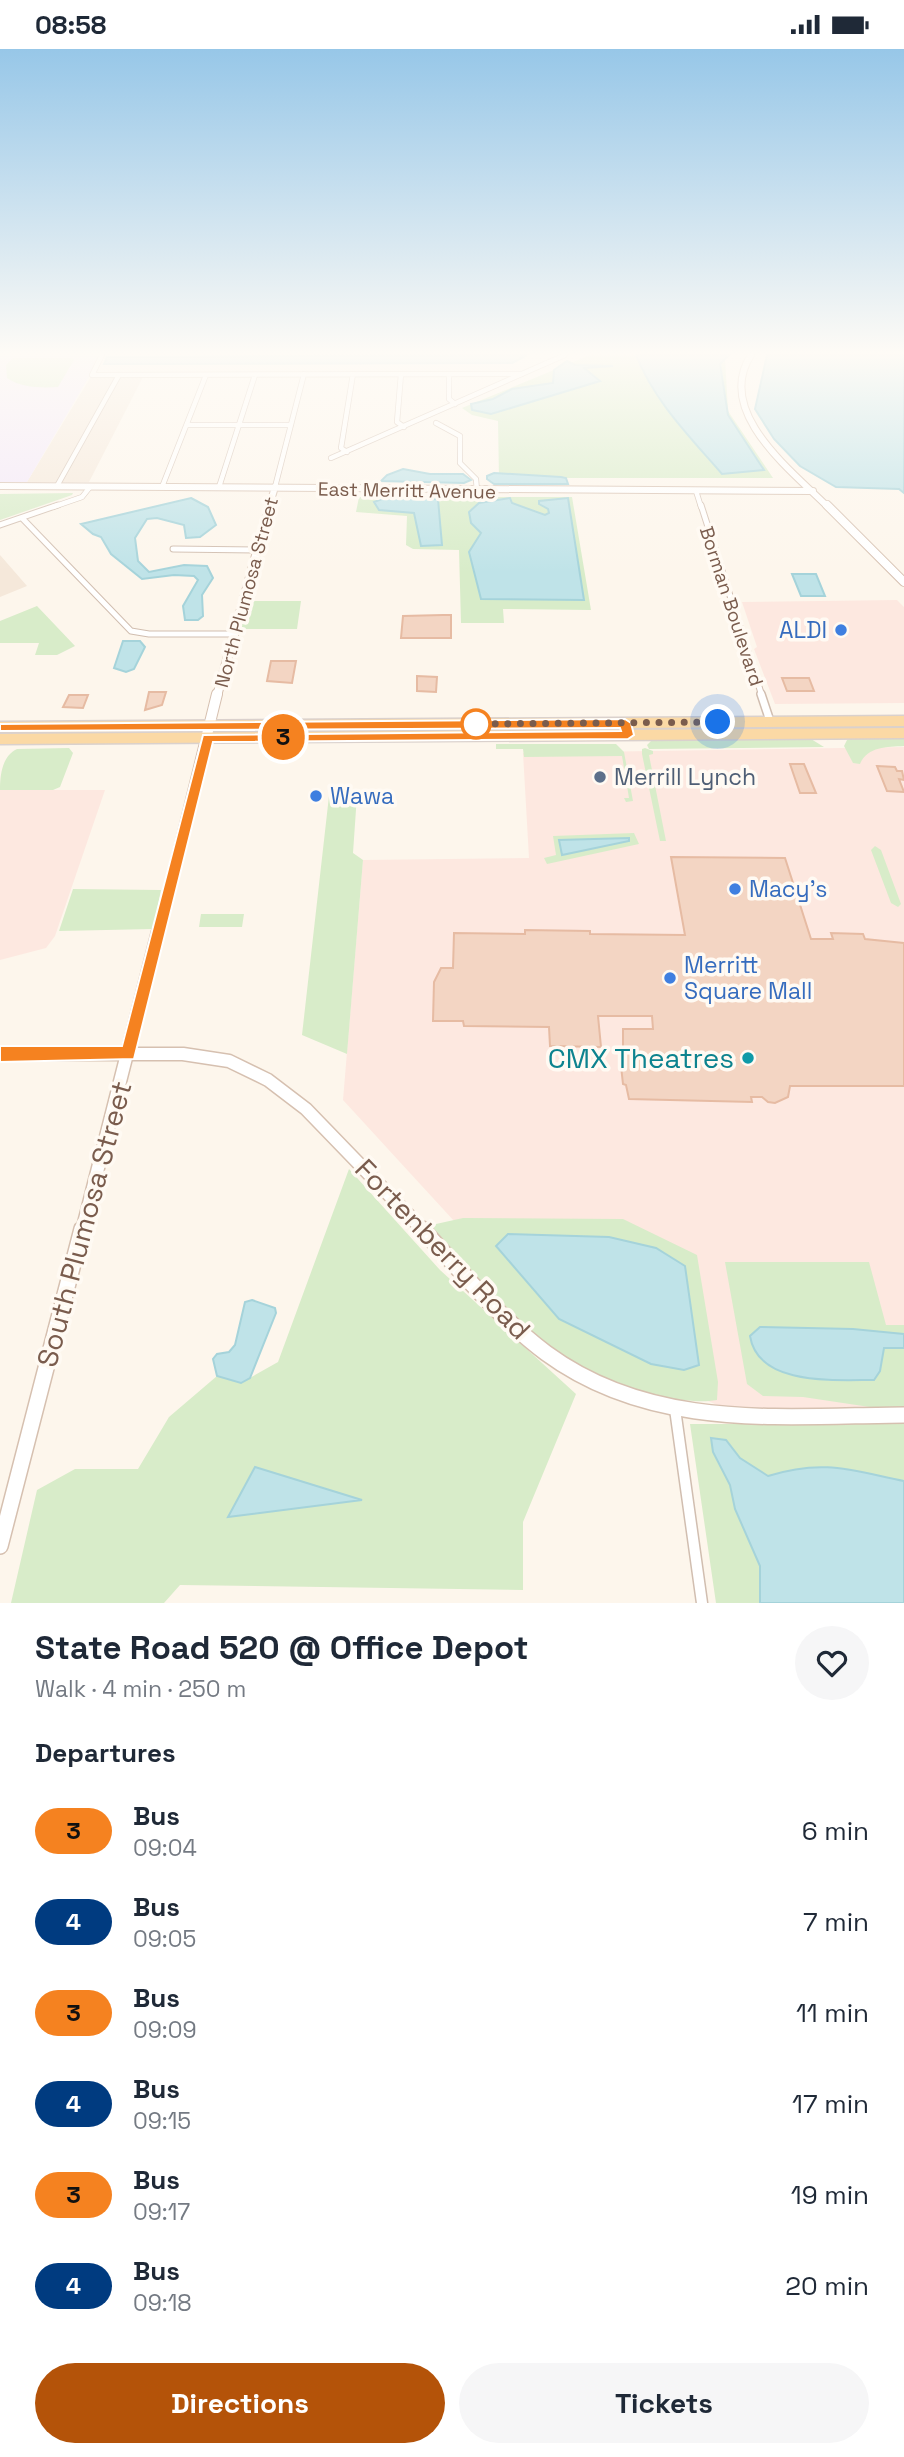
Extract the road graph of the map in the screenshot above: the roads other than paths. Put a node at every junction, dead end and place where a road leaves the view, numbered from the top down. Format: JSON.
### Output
{"nodes":[{"id":1,"x":90,"y":428,"type":"edge"},
{"id":2,"x":186,"y":428,"type":"edge"},
{"id":3,"x":237,"y":428,"type":"edge"},
{"id":4,"x":290,"y":428,"type":"edge"},
{"id":5,"x":345,"y":428,"type":"edge"},
{"id":6,"x":403,"y":428,"type":"edge"},
{"id":7,"x":444,"y":428,"type":"edge"},
{"id":8,"x":755,"y":428,"type":"edge"},
{"id":9,"x":347,"y":451,"type":"junction"},
{"id":10,"x":331,"y":458,"type":"dead end"},
{"id":11,"x":796,"y":475,"type":"junction"},
{"id":12,"x":0,"y":487,"type":"edge"},
{"id":13,"x":57,"y":487,"type":"junction"},
{"id":14,"x":90,"y":487,"type":"junction"},
{"id":15,"x":162,"y":487,"type":"junction"},
{"id":16,"x":219,"y":487,"type":"junction"},
{"id":17,"x":275,"y":487,"type":"junction"},
{"id":18,"x":477,"y":491,"type":"junction"},
{"id":19,"x":696,"y":491,"type":"junction"},
{"id":20,"x":783,"y":491,"type":"junction"},
{"id":21,"x":813,"y":491,"type":"junction"},
{"id":22,"x":828,"y":505,"type":"junction"},
{"id":23,"x":22,"y":518,"type":"junction"},
{"id":24,"x":0,"y":526,"type":"edge"},
{"id":25,"x":173,"y":549,"type":"dead end"},
{"id":26,"x":257,"y":550,"type":"junction"},
{"id":27,"x":904,"y":582,"type":"edge"},
{"id":28,"x":234,"y":634,"type":"junction"},
{"id":29,"x":770,"y":721,"type":"junction"},
{"id":30,"x":890,"y":721,"type":"junction"},
{"id":31,"x":904,"y":721,"type":"edge"},
{"id":32,"x":398,"y":724,"type":"junction"},
{"id":33,"x":454,"y":724,"type":"junction"},
{"id":34,"x":211,"y":725,"type":"junction"},
{"id":35,"x":0,"y":727,"type":"edge"},
{"id":36,"x":829,"y":733,"type":"junction"},
{"id":37,"x":904,"y":733,"type":"edge"},
{"id":38,"x":730,"y":734,"type":"junction"},
{"id":39,"x":409,"y":736,"type":"junction"},
{"id":40,"x":348,"y":737,"type":"junction"},
{"id":41,"x":208,"y":738,"type":"junction"},
{"id":42,"x":0,"y":739,"type":"edge"},
{"id":43,"x":128,"y":1053,"type":"junction"},
{"id":44,"x":0,"y":1054,"type":"edge"},
{"id":45,"x":675,"y":1409,"type":"junction"},
{"id":46,"x":904,"y":1415,"type":"edge"},
{"id":47,"x":0,"y":1546,"type":"edge"},
{"id":48,"x":702,"y":1603,"type":"edge"}],
"edges":[{"from":1,"to":13,"type":"street"},
{"from":2,"to":15,"type":"street"},
{"from":3,"to":16,"type":"street"},
{"from":4,"to":17,"type":"street"},
{"from":5,"to":9,"type":"street"},
{"from":6,"to":9,"type":"street"},
{"from":7,"to":18,"type":"street"},
{"from":8,"to":11,"type":"street"},
{"from":9,"to":10,"type":"street"},
{"from":11,"to":20,"type":"street"},
{"from":11,"to":21,"type":"street"},
{"from":12,"to":13,"type":"street","name":"East Merritt Avenue"},
{"from":13,"to":14,"type":"street","name":"East Merritt Avenue"},
{"from":14,"to":15,"type":"street","name":"East Merritt Avenue"},
{"from":14,"to":23,"type":"street"},
{"from":15,"to":16,"type":"street","name":"East Merritt Avenue"},
{"from":16,"to":17,"type":"street","name":"East Merritt Avenue"},
{"from":17,"to":18,"type":"street","name":"East Merritt Avenue"},
{"from":17,"to":26,"type":"street","name":"North Plumosa Street"},
{"from":18,"to":19,"type":"street","name":"East Merritt Avenue"},
{"from":19,"to":20,"type":"street","name":"East Merritt Avenue"},
{"from":19,"to":29,"type":"street","name":"Borman Boulevard"},
{"from":20,"to":21,"type":"street","name":"East Merritt Avenue"},
{"from":20,"to":22,"type":"street"},
{"from":21,"to":22,"type":"street"},
{"from":22,"to":27,"type":"street"},
{"from":23,"to":24,"type":"street"},
{"from":23,"to":28,"type":"street"},
{"from":25,"to":26,"type":"street"},
{"from":26,"to":28,"type":"street","name":"North Plumosa Street"},
{"from":28,"to":34,"type":"street","name":"North Plumosa Street"},
{"from":29,"to":30,"type":"main road"},
{"from":29,"to":33,"type":"main road"},
{"from":29,"to":38,"type":"main road"},
{"from":30,"to":31,"type":"main road"},
{"from":30,"to":36,"type":"main road"},
{"from":32,"to":33,"type":"main road"},
{"from":32,"to":34,"type":"main road"},
{"from":32,"to":40,"type":"main road"},
{"from":33,"to":39,"type":"main road"},
{"from":34,"to":35,"type":"main road"},
{"from":34,"to":41,"type":"street","name":"North Plumosa Street"},
{"from":36,"to":37,"type":"main road"},
{"from":36,"to":38,"type":"main road"},
{"from":38,"to":39,"type":"main road"},
{"from":39,"to":40,"type":"main road"},
{"from":40,"to":41,"type":"main road"},
{"from":41,"to":42,"type":"main road"},
{"from":41,"to":43,"type":"street","name":"South Plumosa Street"},
{"from":43,"to":44,"type":"street","name":"Fortenberry Road"},
{"from":43,"to":45,"type":"street","name":"Fortenberry Road"},
{"from":43,"to":47,"type":"street","name":"South Plumosa Street"},
{"from":45,"to":46,"type":"street","name":"Fortenberry Road"},
{"from":45,"to":48,"type":"street"}]}
